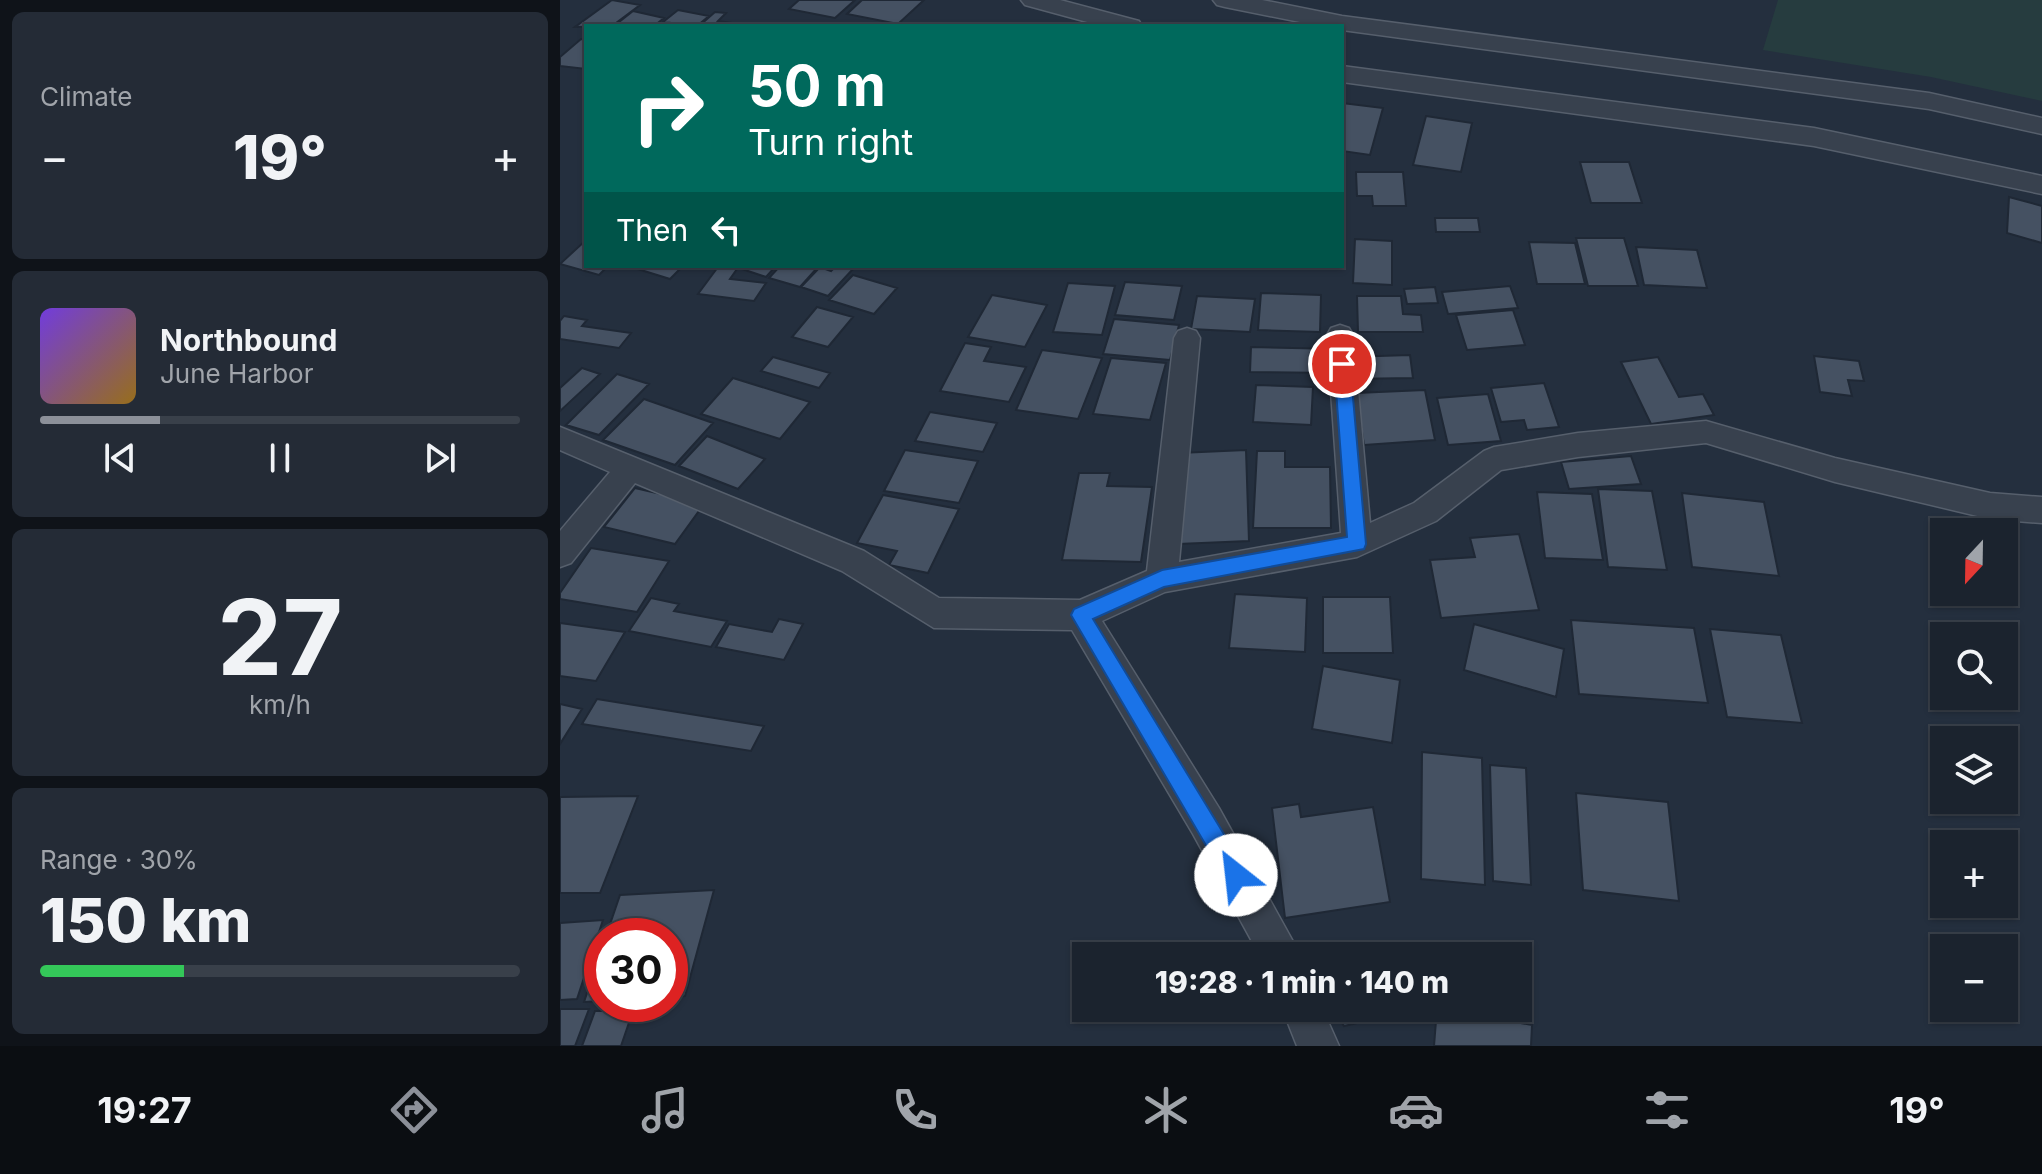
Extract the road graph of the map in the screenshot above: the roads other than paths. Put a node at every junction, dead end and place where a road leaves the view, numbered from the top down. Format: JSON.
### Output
{"nodes":[{"id":1,"x":1033,"y":0,"type":"edge"},
{"id":2,"x":1225,"y":0,"type":"edge"},
{"id":3,"x":1272,"y":19,"type":"edge"},
{"id":4,"x":1103,"y":23,"type":"edge"},
{"id":5,"x":1317,"y":24,"type":"edge"},
{"id":6,"x":1344,"y":27,"type":"edge"},
{"id":7,"x":1344,"y":74,"type":"edge"},
{"id":8,"x":2042,"y":126,"type":"edge"},
{"id":9,"x":2042,"y":185,"type":"edge"},
{"id":10,"x":1340,"y":335,"type":"dead end"},
{"id":11,"x":1187,"y":338,"type":"dead end"},
{"id":12,"x":560,"y":438,"type":"edge"},
{"id":13,"x":631,"y":467,"type":"junction"},
{"id":14,"x":2042,"y":510,"type":"edge"},
{"id":15,"x":1357,"y":544,"type":"junction"},
{"id":16,"x":560,"y":553,"type":"edge"},
{"id":17,"x":1162,"y":579,"type":"junction"},
{"id":18,"x":1081,"y":615,"type":"junction"},
{"id":19,"x":1273,"y":942,"type":"edge"},
{"id":20,"x":1308,"y":1022,"type":"edge"},
{"id":21,"x":1318,"y":1046,"type":"edge"}],
"edges":[{"from":1,"to":4,"type":"street"},
{"from":2,"to":3,"type":"street"},
{"from":3,"to":5,"type":"street"},
{"from":6,"to":8,"type":"street"},
{"from":7,"to":9,"type":"street"},
{"from":10,"to":15,"type":"street"},
{"from":11,"to":17,"type":"street"},
{"from":12,"to":13,"type":"street"},
{"from":13,"to":16,"type":"street"},
{"from":13,"to":18,"type":"street"},
{"from":14,"to":15,"type":"street"},
{"from":15,"to":17,"type":"street"},
{"from":17,"to":18,"type":"street"},
{"from":18,"to":19,"type":"street"},
{"from":20,"to":21,"type":"street"}]}
